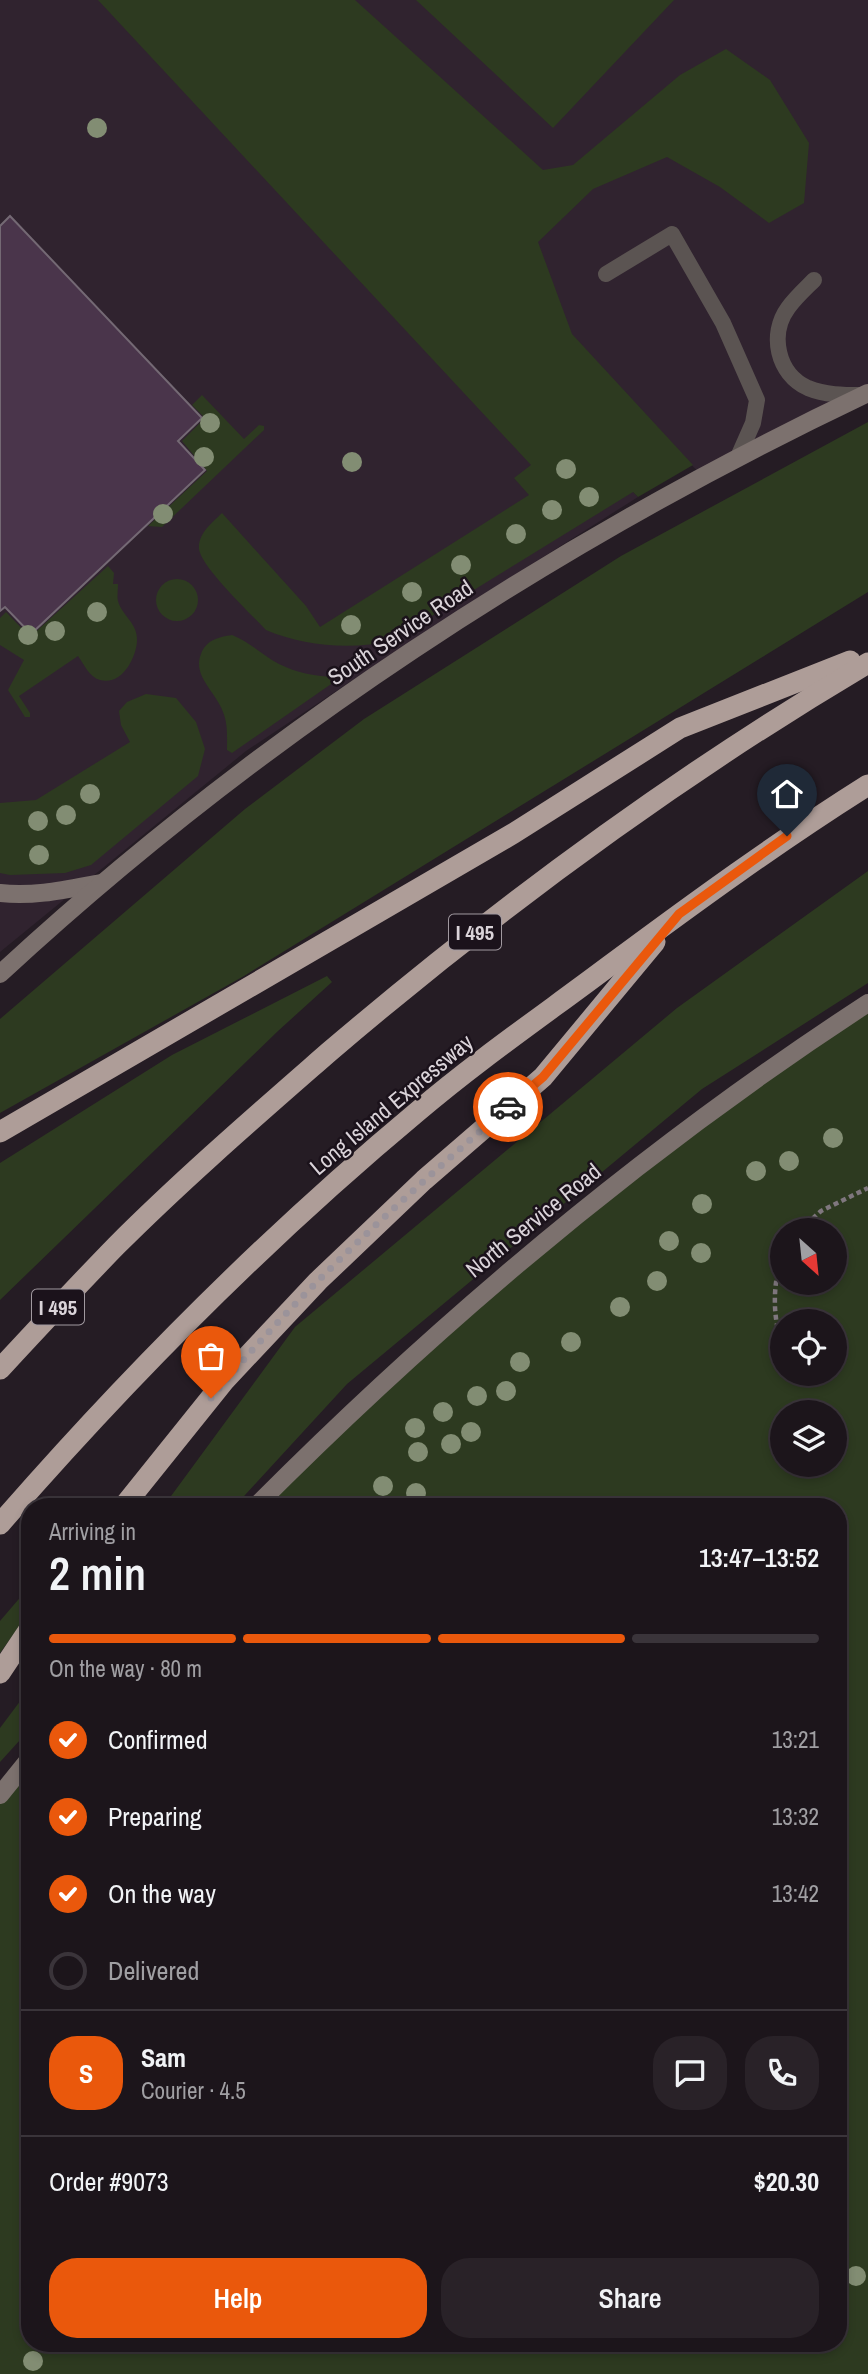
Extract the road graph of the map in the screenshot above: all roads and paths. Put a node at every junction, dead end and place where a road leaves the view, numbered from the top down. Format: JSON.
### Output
{"nodes":[{"id":1,"x":606,"y":274,"type":"dead end"},
{"id":2,"x":814,"y":280,"type":"dead end"},
{"id":3,"x":865,"y":394,"type":"edge"},
{"id":4,"x":738,"y":457,"type":"junction"},
{"id":5,"x":868,"y":654,"type":"edge"},
{"id":6,"x":868,"y":663,"type":"edge"},
{"id":7,"x":868,"y":785,"type":"edge"},
{"id":8,"x":105,"y":882,"type":"junction"},
{"id":9,"x":0,"y":893,"type":"edge"},
{"id":10,"x":679,"y":914,"type":"junction"},
{"id":11,"x":0,"y":974,"type":"edge"},
{"id":12,"x":868,"y":1003,"type":"edge"},
{"id":13,"x":0,"y":1132,"type":"edge"},
{"id":14,"x":868,"y":1188,"type":"edge"},
{"id":15,"x":813,"y":1218,"type":"edge"},
{"id":16,"x":0,"y":1369,"type":"edge"},
{"id":17,"x":24,"y":1498,"type":"edge"},
{"id":18,"x":130,"y":1498,"type":"edge"},
{"id":19,"x":264,"y":1498,"type":"edge"},
{"id":20,"x":21,"y":1501,"type":"edge"},
{"id":21,"x":0,"y":1524,"type":"edge"},
{"id":22,"x":21,"y":1642,"type":"edge"},
{"id":23,"x":0,"y":1674,"type":"edge"},
{"id":24,"x":21,"y":1769,"type":"edge"},
{"id":25,"x":0,"y":1795,"type":"edge"}],
"edges":[{"from":1,"to":4,"type":"lane"},
{"from":2,"to":3,"type":"lane"},
{"from":3,"to":4,"type":"main road","name":"South Service Road"},
{"from":4,"to":8,"type":"main road","name":"South Service Road"},
{"from":5,"to":13,"type":"highway"},
{"from":6,"to":16,"type":"highway","number":"I 495"},
{"from":7,"to":10,"type":"highway","name":"Long Island Expressway"},
{"from":8,"to":9,"type":"main road"},
{"from":8,"to":11,"type":"main road","name":"South Service Road"},
{"from":10,"to":17,"type":"highway","name":"Long Island Expressway"},
{"from":10,"to":18,"type":"highway"},
{"from":12,"to":19,"type":"main road","name":"North Service Road"},
{"from":14,"to":15,"type":"path"},
{"from":20,"to":21,"type":"highway","name":"Long Island Expressway"},
{"from":22,"to":23,"type":"highway"},
{"from":24,"to":25,"type":"main road"}]}
